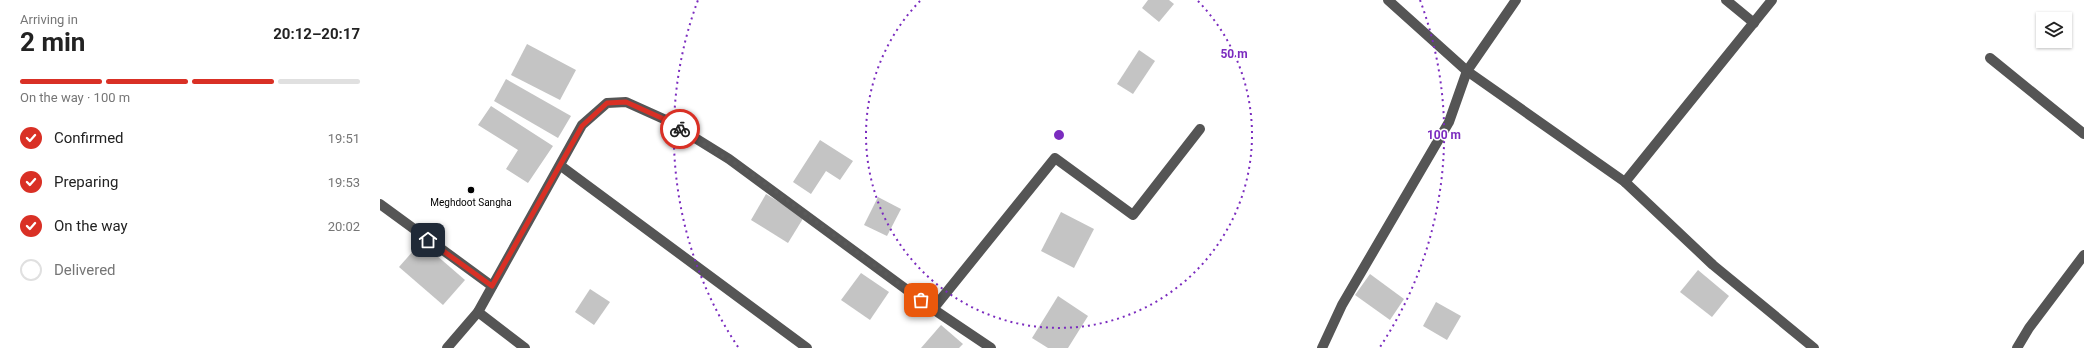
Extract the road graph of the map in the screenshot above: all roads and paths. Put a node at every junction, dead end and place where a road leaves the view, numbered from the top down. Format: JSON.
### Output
{"nodes":[{"id":1,"x":1388,"y":0,"type":"edge"},
{"id":2,"x":1516,"y":0,"type":"edge"},
{"id":3,"x":1726,"y":0,"type":"edge"},
{"id":4,"x":1772,"y":0,"type":"edge"},
{"id":5,"x":1754,"y":22,"type":"junction"},
{"id":6,"x":1990,"y":58,"type":"dead end"},
{"id":7,"x":1467,"y":71,"type":"junction"},
{"id":8,"x":1200,"y":129,"type":"dead end"},
{"id":9,"x":2084,"y":134,"type":"edge"},
{"id":10,"x":561,"y":166,"type":"junction"},
{"id":11,"x":1625,"y":182,"type":"junction"},
{"id":12,"x":380,"y":204,"type":"edge"},
{"id":13,"x":2084,"y":255,"type":"edge"},
{"id":14,"x":492,"y":286,"type":"junction"},
{"id":15,"x":933,"y":309,"type":"junction"},
{"id":16,"x":478,"y":312,"type":"junction"},
{"id":17,"x":447,"y":348,"type":"edge"},
{"id":18,"x":525,"y":348,"type":"edge"},
{"id":19,"x":807,"y":348,"type":"edge"},
{"id":20,"x":991,"y":348,"type":"edge"},
{"id":21,"x":1322,"y":348,"type":"edge"},
{"id":22,"x":1814,"y":348,"type":"edge"},
{"id":23,"x":2017,"y":348,"type":"edge"}],
"edges":[{"from":1,"to":7,"type":"street"},
{"from":2,"to":7,"type":"street"},
{"from":3,"to":5,"type":"street"},
{"from":4,"to":5,"type":"street"},
{"from":5,"to":11,"type":"street"},
{"from":6,"to":9,"type":"street"},
{"from":7,"to":11,"type":"street"},
{"from":7,"to":21,"type":"street"},
{"from":8,"to":15,"type":"street"},
{"from":10,"to":14,"type":"street"},
{"from":10,"to":15,"type":"street"},
{"from":10,"to":19,"type":"street"},
{"from":11,"to":22,"type":"street"},
{"from":12,"to":14,"type":"street"},
{"from":13,"to":23,"type":"street"},
{"from":14,"to":16,"type":"street"},
{"from":15,"to":20,"type":"street"},
{"from":16,"to":17,"type":"street"},
{"from":16,"to":18,"type":"street"}]}
